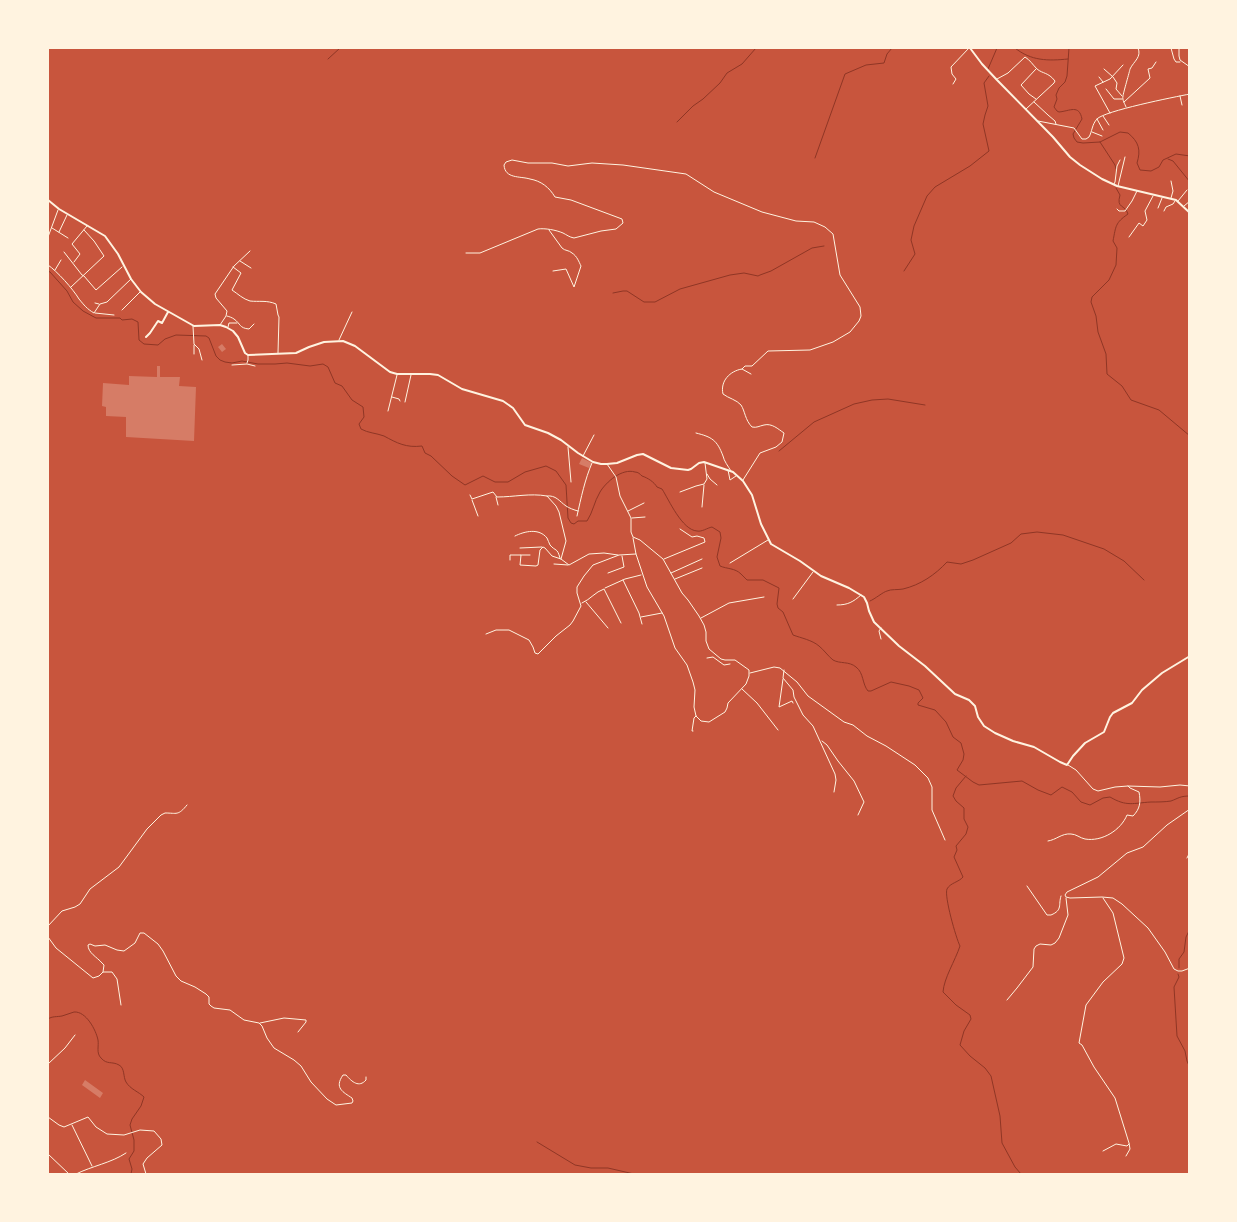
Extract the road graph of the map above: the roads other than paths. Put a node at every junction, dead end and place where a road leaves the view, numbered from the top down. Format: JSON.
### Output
{"nodes":[{"id":1,"x":969,"y":48,"type":"edge"},
{"id":2,"x":1138,"y":48,"type":"edge"},
{"id":3,"x":1171,"y":48,"type":"edge"},
{"id":4,"x":1180,"y":48,"type":"edge"},
{"id":5,"x":1156,"y":62,"type":"dead end"},
{"id":6,"x":1181,"y":62,"type":"junction"},
{"id":7,"x":1123,"y":65,"type":"dead end"},
{"id":8,"x":1190,"y":67,"type":"edge"},
{"id":9,"x":1036,"y":68,"type":"junction"},
{"id":10,"x":1104,"y":69,"type":"dead end"},
{"id":11,"x":1100,"y":77,"type":"dead end"},
{"id":12,"x":1113,"y":77,"type":"junction"},
{"id":13,"x":997,"y":80,"type":"junction"},
{"id":14,"x":1103,"y":82,"type":"junction"},
{"id":15,"x":953,"y":84,"type":"dead end"},
{"id":16,"x":1106,"y":89,"type":"dead end"},
{"id":17,"x":1190,"y":94,"type":"edge"},
{"id":18,"x":1180,"y":96,"type":"junction"},
{"id":19,"x":1123,"y":98,"type":"junction"},
{"id":20,"x":1037,"y":99,"type":"junction"},
{"id":21,"x":1034,"y":102,"type":"junction"},
{"id":22,"x":1124,"y":102,"type":"junction"},
{"id":23,"x":1182,"y":105,"type":"dead end"},
{"id":24,"x":1126,"y":108,"type":"junction"},
{"id":25,"x":1025,"y":109,"type":"junction"},
{"id":26,"x":1110,"y":113,"type":"junction"},
{"id":27,"x":1103,"y":116,"type":"junction"},
{"id":28,"x":1097,"y":119,"type":"junction"},
{"id":29,"x":1037,"y":121,"type":"junction"},
{"id":30,"x":1056,"y":125,"type":"junction"},
{"id":31,"x":1109,"y":125,"type":"dead end"},
{"id":32,"x":1103,"y":130,"type":"dead end"},
{"id":33,"x":1092,"y":132,"type":"junction"},
{"id":34,"x":1102,"y":136,"type":"dead end"},
{"id":35,"x":1125,"y":157,"type":"dead end"},
{"id":36,"x":1120,"y":160,"type":"dead end"},
{"id":37,"x":1171,"y":181,"type":"dead end"},
{"id":38,"x":1113,"y":185,"type":"junction"},
{"id":39,"x":1117,"y":186,"type":"junction"},
{"id":40,"x":1137,"y":190,"type":"junction"},
{"id":41,"x":1187,"y":190,"type":"dead end"},
{"id":42,"x":1154,"y":195,"type":"junction"},
{"id":43,"x":1163,"y":197,"type":"junction"},
{"id":44,"x":1170,"y":198,"type":"junction"},
{"id":45,"x":48,"y":200,"type":"edge"},
{"id":46,"x":1177,"y":201,"type":"junction"},
{"id":47,"x":1190,"y":201,"type":"edge"},
{"id":48,"x":1183,"y":207,"type":"junction"},
{"id":49,"x":1158,"y":208,"type":"dead end"},
{"id":50,"x":59,"y":209,"type":"junction"},
{"id":51,"x":1117,"y":209,"type":"dead end"},
{"id":52,"x":1164,"y":211,"type":"dead end"},
{"id":53,"x":68,"y":214,"type":"junction"},
{"id":54,"x":1190,"y":214,"type":"edge"},
{"id":55,"x":88,"y":225,"type":"junction"},
{"id":56,"x":51,"y":228,"type":"junction"},
{"id":57,"x":84,"y":230,"type":"junction"},
{"id":58,"x":549,"y":230,"type":"junction"},
{"id":59,"x":59,"y":232,"type":"junction"},
{"id":60,"x":48,"y":237,"type":"edge"},
{"id":61,"x":1129,"y":237,"type":"dead end"},
{"id":62,"x":68,"y":238,"type":"dead end"},
{"id":63,"x":97,"y":245,"type":"junction"},
{"id":64,"x":94,"y":248,"type":"dead end"},
{"id":65,"x":250,"y":251,"type":"dead end"},
{"id":66,"x":64,"y":252,"type":"dead end"},
{"id":67,"x":466,"y":253,"type":"dead end"},
{"id":68,"x":61,"y":260,"type":"dead end"},
{"id":69,"x":239,"y":260,"type":"junction"},
{"id":70,"x":73,"y":263,"type":"junction"},
{"id":71,"x":48,"y":265,"type":"edge"},
{"id":72,"x":122,"y":266,"type":"dead end"},
{"id":73,"x":233,"y":268,"type":"junction"},
{"id":74,"x":251,"y":268,"type":"dead end"},
{"id":75,"x":55,"y":270,"type":"junction"},
{"id":76,"x":552,"y":271,"type":"dead end"},
{"id":77,"x":83,"y":276,"type":"junction"},
{"id":78,"x":131,"y":279,"type":"junction"},
{"id":79,"x":70,"y":288,"type":"junction"},
{"id":80,"x":141,"y":292,"type":"junction"},
{"id":81,"x":95,"y":303,"type":"dead end"},
{"id":82,"x":100,"y":304,"type":"junction"},
{"id":83,"x":122,"y":310,"type":"dead end"},
{"id":84,"x":94,"y":312,"type":"junction"},
{"id":85,"x":168,"y":312,"type":"junction"},
{"id":86,"x":352,"y":312,"type":"dead end"},
{"id":87,"x":114,"y":315,"type":"dead end"},
{"id":88,"x":226,"y":316,"type":"junction"},
{"id":89,"x":237,"y":323,"type":"junction"},
{"id":90,"x":254,"y":324,"type":"dead end"},
{"id":91,"x":220,"y":325,"type":"junction"},
{"id":92,"x":193,"y":326,"type":"junction"},
{"id":93,"x":228,"y":328,"type":"junction"},
{"id":94,"x":146,"y":337,"type":"dead end"},
{"id":95,"x":339,"y":340,"type":"junction"},
{"id":96,"x":194,"y":344,"type":"junction"},
{"id":97,"x":194,"y":354,"type":"dead end"},
{"id":98,"x":278,"y":354,"type":"junction"},
{"id":99,"x":248,"y":356,"type":"junction"},
{"id":100,"x":202,"y":360,"type":"dead end"},
{"id":101,"x":247,"y":364,"type":"junction"},
{"id":102,"x":232,"y":365,"type":"dead end"},
{"id":103,"x":254,"y":366,"type":"dead end"},
{"id":104,"x":742,"y":369,"type":"junction"},
{"id":105,"x":397,"y":374,"type":"junction"},
{"id":106,"x":411,"y":374,"type":"junction"},
{"id":107,"x":751,"y":374,"type":"dead end"},
{"id":108,"x":391,"y":397,"type":"junction"},
{"id":109,"x":400,"y":401,"type":"dead end"},
{"id":110,"x":405,"y":402,"type":"dead end"},
{"id":111,"x":388,"y":411,"type":"dead end"},
{"id":112,"x":696,"y":433,"type":"dead end"},
{"id":113,"x":594,"y":435,"type":"dead end"},
{"id":114,"x":568,"y":446,"type":"junction"},
{"id":115,"x":583,"y":456,"type":"junction"},
{"id":116,"x":593,"y":462,"type":"junction"},
{"id":117,"x":704,"y":462,"type":"junction"},
{"id":118,"x":607,"y":464,"type":"junction"},
{"id":119,"x":727,"y":469,"type":"junction"},
{"id":120,"x":732,"y":471,"type":"junction"},
{"id":121,"x":706,"y":472,"type":"junction"},
{"id":122,"x":737,"y":475,"type":"junction"},
{"id":123,"x":743,"y":481,"type":"junction"},
{"id":124,"x":571,"y":482,"type":"dead end"},
{"id":125,"x":704,"y":484,"type":"junction"},
{"id":126,"x":717,"y":485,"type":"dead end"},
{"id":127,"x":680,"y":492,"type":"dead end"},
{"id":128,"x":470,"y":495,"type":"dead end"},
{"id":129,"x":496,"y":496,"type":"junction"},
{"id":130,"x":547,"y":496,"type":"junction"},
{"id":131,"x":472,"y":499,"type":"junction"},
{"id":132,"x":644,"y":503,"type":"dead end"},
{"id":133,"x":498,"y":505,"type":"dead end"},
{"id":134,"x":702,"y":507,"type":"dead end"},
{"id":135,"x":578,"y":511,"type":"junction"},
{"id":136,"x":628,"y":512,"type":"junction"},
{"id":137,"x":478,"y":516,"type":"dead end"},
{"id":138,"x":577,"y":516,"type":"dead end"},
{"id":139,"x":645,"y":517,"type":"dead end"},
{"id":140,"x":631,"y":518,"type":"junction"},
{"id":141,"x":680,"y":530,"type":"dead end"},
{"id":142,"x":515,"y":536,"type":"dead end"},
{"id":143,"x":633,"y":537,"type":"junction"},
{"id":144,"x":769,"y":540,"type":"junction"},
{"id":145,"x":543,"y":547,"type":"junction"},
{"id":146,"x":520,"y":548,"type":"dead end"},
{"id":147,"x":636,"y":554,"type":"junction"},
{"id":148,"x":521,"y":555,"type":"junction"},
{"id":149,"x":530,"y":555,"type":"dead end"},
{"id":150,"x":619,"y":555,"type":"junction"},
{"id":151,"x":622,"y":555,"type":"junction"},
{"id":152,"x":561,"y":559,"type":"junction"},
{"id":153,"x":663,"y":559,"type":"junction"},
{"id":154,"x":702,"y":559,"type":"dead end"},
{"id":155,"x":510,"y":560,"type":"dead end"},
{"id":156,"x":730,"y":563,"type":"dead end"},
{"id":157,"x":554,"y":564,"type":"dead end"},
{"id":158,"x":520,"y":565,"type":"junction"},
{"id":159,"x":568,"y":565,"type":"junction"},
{"id":160,"x":702,"y":568,"type":"dead end"},
{"id":161,"x":520,"y":569,"type":"dead end"},
{"id":162,"x":814,"y":571,"type":"junction"},
{"id":163,"x":608,"y":573,"type":"dead end"},
{"id":164,"x":671,"y":573,"type":"junction"},
{"id":165,"x":642,"y":574,"type":"junction"},
{"id":166,"x":623,"y":580,"type":"junction"},
{"id":167,"x":674,"y":580,"type":"junction"},
{"id":168,"x":604,"y":589,"type":"junction"},
{"id":169,"x":861,"y":595,"type":"junction"},
{"id":170,"x":764,"y":597,"type":"dead end"},
{"id":171,"x":792,"y":599,"type":"dead end"},
{"id":172,"x":586,"y":601,"type":"junction"},
{"id":173,"x":581,"y":603,"type":"junction"},
{"id":174,"x":837,"y":605,"type":"dead end"},
{"id":175,"x":662,"y":612,"type":"junction"},
{"id":176,"x":640,"y":617,"type":"junction"},
{"id":177,"x":701,"y":618,"type":"junction"},
{"id":178,"x":621,"y":623,"type":"dead end"},
{"id":179,"x":642,"y":624,"type":"dead end"},
{"id":180,"x":608,"y":628,"type":"dead end"},
{"id":181,"x":881,"y":628,"type":"junction"},
{"id":182,"x":486,"y":634,"type":"dead end"},
{"id":183,"x":881,"y":639,"type":"dead end"},
{"id":184,"x":1190,"y":656,"type":"edge"},
{"id":185,"x":707,"y":658,"type":"dead end"},
{"id":186,"x":730,"y":664,"type":"dead end"},
{"id":187,"x":784,"y":670,"type":"junction"},
{"id":188,"x":750,"y":673,"type":"junction"},
{"id":189,"x":783,"y":678,"type":"junction"},
{"id":190,"x":742,"y":689,"type":"junction"},
{"id":191,"x":793,"y":703,"type":"dead end"},
{"id":192,"x":696,"y":716,"type":"junction"},
{"id":193,"x":778,"y":730,"type":"dead end"},
{"id":194,"x":693,"y":731,"type":"dead end"},
{"id":195,"x":820,"y":740,"type":"junction"},
{"id":196,"x":1067,"y":765,"type":"junction"},
{"id":197,"x":1128,"y":786,"type":"junction"},
{"id":198,"x":1190,"y":786,"type":"edge"},
{"id":199,"x":834,"y":792,"type":"dead end"},
{"id":200,"x":187,"y":805,"type":"dead end"},
{"id":201,"x":1190,"y":809,"type":"edge"},
{"id":202,"x":858,"y":815,"type":"dead end"},
{"id":203,"x":944,"y":840,"type":"dead end"},
{"id":204,"x":1048,"y":841,"type":"dead end"},
{"id":205,"x":1190,"y":852,"type":"edge"},
{"id":206,"x":1187,"y":858,"type":"dead end"},
{"id":207,"x":1027,"y":886,"type":"dead end"},
{"id":208,"x":1061,"y":896,"type":"dead end"},
{"id":209,"x":1066,"y":897,"type":"junction"},
{"id":210,"x":1102,"y":897,"type":"junction"},
{"id":211,"x":48,"y":926,"type":"edge"},
{"id":212,"x":48,"y":937,"type":"edge"},
{"id":213,"x":1190,"y":968,"type":"edge"},
{"id":214,"x":103,"y":972,"type":"junction"},
{"id":215,"x":1007,"y":1000,"type":"dead end"},
{"id":216,"x":121,"y":1006,"type":"dead end"},
{"id":217,"x":259,"y":1023,"type":"junction"},
{"id":218,"x":298,"y":1032,"type":"dead end"},
{"id":219,"x":75,"y":1035,"type":"dead end"},
{"id":220,"x":48,"y":1064,"type":"edge"},
{"id":221,"x":366,"y":1077,"type":"dead end"},
{"id":222,"x":48,"y":1118,"type":"edge"},
{"id":223,"x":71,"y":1124,"type":"junction"},
{"id":224,"x":1129,"y":1143,"type":"junction"},
{"id":225,"x":1103,"y":1151,"type":"dead end"},
{"id":226,"x":126,"y":1153,"type":"dead end"},
{"id":227,"x":48,"y":1154,"type":"edge"},
{"id":228,"x":1126,"y":1156,"type":"dead end"},
{"id":229,"x":92,"y":1167,"type":"junction"},
{"id":230,"x":48,"y":1174,"type":"edge"},
{"id":231,"x":69,"y":1174,"type":"edge"},
{"id":232,"x":76,"y":1174,"type":"edge"},
{"id":233,"x":146,"y":1174,"type":"edge"}],
"edges":[{"from":1,"to":13,"type":"street"},
{"from":1,"to":15,"type":"street"},
{"from":2,"to":19,"type":"street"},
{"from":3,"to":6,"type":"street"},
{"from":4,"to":6,"type":"street"},
{"from":5,"to":22,"type":"street"},
{"from":6,"to":8,"type":"street"},
{"from":7,"to":12,"type":"street"},
{"from":9,"to":13,"type":"street"},
{"from":9,"to":20,"type":"street"},
{"from":9,"to":20,"type":"street"},
{"from":10,"to":12,"type":"street"},
{"from":11,"to":14,"type":"street"},
{"from":12,"to":14,"type":"street"},
{"from":12,"to":19,"type":"street"},
{"from":13,"to":25,"type":"street"},
{"from":14,"to":26,"type":"street"},
{"from":16,"to":19,"type":"street"},
{"from":17,"to":18,"type":"street"},
{"from":18,"to":23,"type":"street"},
{"from":18,"to":24,"type":"street"},
{"from":19,"to":22,"type":"street"},
{"from":20,"to":21,"type":"street"},
{"from":21,"to":25,"type":"street"},
{"from":21,"to":30,"type":"street"},
{"from":22,"to":24,"type":"street"},
{"from":24,"to":26,"type":"street"},
{"from":25,"to":29,"type":"street"},
{"from":26,"to":27,"type":"street"},
{"from":27,"to":28,"type":"street"},
{"from":27,"to":31,"type":"street"},
{"from":28,"to":32,"type":"street"},
{"from":28,"to":33,"type":"street"},
{"from":29,"to":30,"type":"street"},
{"from":29,"to":38,"type":"street"},
{"from":30,"to":33,"type":"street"},
{"from":33,"to":34,"type":"street"},
{"from":35,"to":39,"type":"street"},
{"from":36,"to":38,"type":"street"},
{"from":37,"to":44,"type":"street"},
{"from":38,"to":39,"type":"street"},
{"from":39,"to":40,"type":"street"},
{"from":40,"to":42,"type":"street"},
{"from":40,"to":51,"type":"street"},
{"from":41,"to":46,"type":"street"},
{"from":42,"to":43,"type":"street"},
{"from":42,"to":61,"type":"street"},
{"from":43,"to":44,"type":"street"},
{"from":43,"to":49,"type":"street"},
{"from":44,"to":46,"type":"street"},
{"from":45,"to":50,"type":"street"},
{"from":46,"to":48,"type":"street"},
{"from":46,"to":52,"type":"street"},
{"from":47,"to":48,"type":"street"},
{"from":48,"to":54,"type":"street"},
{"from":50,"to":53,"type":"street"},
{"from":50,"to":56,"type":"street"},
{"from":53,"to":55,"type":"street"},
{"from":53,"to":59,"type":"street"},
{"from":55,"to":57,"type":"street"},
{"from":55,"to":78,"type":"street"},
{"from":56,"to":59,"type":"street"},
{"from":56,"to":60,"type":"street"},
{"from":57,"to":63,"type":"street"},
{"from":57,"to":70,"type":"street"},
{"from":58,"to":67,"type":"street"},
{"from":58,"to":76,"type":"street"},
{"from":58,"to":104,"type":"street"},
{"from":59,"to":62,"type":"street"},
{"from":63,"to":64,"type":"street"},
{"from":63,"to":77,"type":"street"},
{"from":65,"to":69,"type":"street"},
{"from":66,"to":70,"type":"street"},
{"from":68,"to":75,"type":"street"},
{"from":69,"to":73,"type":"street"},
{"from":69,"to":74,"type":"street"},
{"from":70,"to":77,"type":"street"},
{"from":71,"to":75,"type":"street"},
{"from":72,"to":77,"type":"street"},
{"from":73,"to":88,"type":"street"},
{"from":73,"to":98,"type":"street"},
{"from":75,"to":79,"type":"street"},
{"from":77,"to":79,"type":"street"},
{"from":78,"to":80,"type":"street"},
{"from":78,"to":82,"type":"street"},
{"from":79,"to":84,"type":"street"},
{"from":80,"to":83,"type":"street"},
{"from":80,"to":85,"type":"street"},
{"from":81,"to":82,"type":"street"},
{"from":82,"to":84,"type":"street"},
{"from":84,"to":87,"type":"street"},
{"from":85,"to":92,"type":"street"},
{"from":85,"to":94,"type":"street"},
{"from":86,"to":95,"type":"street"},
{"from":88,"to":89,"type":"street"},
{"from":88,"to":91,"type":"street"},
{"from":89,"to":90,"type":"street"},
{"from":89,"to":93,"type":"street"},
{"from":91,"to":92,"type":"street"},
{"from":91,"to":93,"type":"street"},
{"from":92,"to":96,"type":"street"},
{"from":93,"to":99,"type":"street"},
{"from":95,"to":98,"type":"street"},
{"from":95,"to":105,"type":"street"},
{"from":96,"to":97,"type":"street"},
{"from":96,"to":100,"type":"street"},
{"from":98,"to":99,"type":"street"},
{"from":99,"to":101,"type":"street"},
{"from":101,"to":102,"type":"street"},
{"from":101,"to":103,"type":"street"},
{"from":104,"to":107,"type":"street"},
{"from":104,"to":123,"type":"street"},
{"from":105,"to":106,"type":"street"},
{"from":105,"to":108,"type":"street"},
{"from":106,"to":110,"type":"street"},
{"from":106,"to":114,"type":"street"},
{"from":108,"to":109,"type":"street"},
{"from":108,"to":111,"type":"street"},
{"from":112,"to":120,"type":"street"},
{"from":113,"to":115,"type":"street"},
{"from":114,"to":115,"type":"street"},
{"from":114,"to":124,"type":"street"},
{"from":115,"to":116,"type":"street"},
{"from":116,"to":118,"type":"street"},
{"from":116,"to":135,"type":"street"},
{"from":117,"to":118,"type":"street"},
{"from":117,"to":119,"type":"street"},
{"from":117,"to":121,"type":"street"},
{"from":118,"to":136,"type":"street"},
{"from":119,"to":120,"type":"street"},
{"from":119,"to":122,"type":"street"},
{"from":120,"to":122,"type":"street"},
{"from":121,"to":125,"type":"street"},
{"from":121,"to":126,"type":"street"},
{"from":122,"to":123,"type":"street"},
{"from":123,"to":144,"type":"street"},
{"from":125,"to":127,"type":"street"},
{"from":125,"to":134,"type":"street"},
{"from":128,"to":131,"type":"street"},
{"from":129,"to":130,"type":"street"},
{"from":129,"to":131,"type":"street"},
{"from":129,"to":133,"type":"street"},
{"from":130,"to":135,"type":"street"},
{"from":130,"to":152,"type":"street"},
{"from":131,"to":137,"type":"street"},
{"from":132,"to":136,"type":"street"},
{"from":135,"to":138,"type":"street"},
{"from":136,"to":140,"type":"street"},
{"from":139,"to":140,"type":"street"},
{"from":140,"to":143,"type":"street"},
{"from":141,"to":153,"type":"street"},
{"from":142,"to":152,"type":"street"},
{"from":143,"to":147,"type":"street"},
{"from":143,"to":153,"type":"street"},
{"from":144,"to":156,"type":"street"},
{"from":144,"to":162,"type":"street"},
{"from":145,"to":146,"type":"street"},
{"from":145,"to":152,"type":"street"},
{"from":145,"to":158,"type":"street"},
{"from":147,"to":151,"type":"street"},
{"from":147,"to":165,"type":"street"},
{"from":148,"to":149,"type":"street"},
{"from":148,"to":155,"type":"street"},
{"from":148,"to":158,"type":"street"},
{"from":150,"to":151,"type":"street"},
{"from":150,"to":159,"type":"street"},
{"from":150,"to":173,"type":"street"},
{"from":151,"to":163,"type":"street"},
{"from":152,"to":159,"type":"street"},
{"from":153,"to":164,"type":"street"},
{"from":154,"to":164,"type":"street"},
{"from":157,"to":159,"type":"street"},
{"from":158,"to":161,"type":"street"},
{"from":160,"to":167,"type":"street"},
{"from":162,"to":169,"type":"street"},
{"from":162,"to":171,"type":"street"},
{"from":164,"to":167,"type":"street"},
{"from":165,"to":166,"type":"street"},
{"from":165,"to":175,"type":"street"},
{"from":166,"to":168,"type":"street"},
{"from":166,"to":176,"type":"street"},
{"from":167,"to":177,"type":"street"},
{"from":168,"to":172,"type":"street"},
{"from":168,"to":178,"type":"street"},
{"from":169,"to":174,"type":"street"},
{"from":169,"to":181,"type":"street"},
{"from":170,"to":177,"type":"street"},
{"from":172,"to":173,"type":"street"},
{"from":172,"to":180,"type":"street"},
{"from":173,"to":182,"type":"street"},
{"from":175,"to":176,"type":"street"},
{"from":175,"to":192,"type":"street"},
{"from":176,"to":179,"type":"street"},
{"from":177,"to":188,"type":"street"},
{"from":181,"to":183,"type":"street"},
{"from":181,"to":196,"type":"street"},
{"from":184,"to":196,"type":"street"},
{"from":185,"to":186,"type":"street"},
{"from":187,"to":188,"type":"street"},
{"from":187,"to":189,"type":"street"},
{"from":187,"to":203,"type":"street"},
{"from":188,"to":190,"type":"street"},
{"from":189,"to":191,"type":"street"},
{"from":189,"to":195,"type":"street"},
{"from":190,"to":192,"type":"street"},
{"from":190,"to":193,"type":"street"},
{"from":192,"to":194,"type":"street"},
{"from":195,"to":199,"type":"street"},
{"from":195,"to":202,"type":"street"},
{"from":196,"to":197,"type":"street"},
{"from":197,"to":198,"type":"street"},
{"from":197,"to":204,"type":"street"},
{"from":200,"to":211,"type":"street"},
{"from":201,"to":209,"type":"street"},
{"from":205,"to":206,"type":"street"},
{"from":207,"to":208,"type":"street"},
{"from":209,"to":210,"type":"street"},
{"from":209,"to":215,"type":"street"},
{"from":210,"to":213,"type":"street"},
{"from":210,"to":224,"type":"street"},
{"from":212,"to":214,"type":"street"},
{"from":214,"to":216,"type":"street"},
{"from":214,"to":217,"type":"street"},
{"from":217,"to":218,"type":"street"},
{"from":217,"to":221,"type":"street"},
{"from":219,"to":220,"type":"street"},
{"from":222,"to":223,"type":"street"},
{"from":223,"to":229,"type":"street"},
{"from":223,"to":233,"type":"street"},
{"from":224,"to":225,"type":"street"},
{"from":224,"to":228,"type":"street"},
{"from":226,"to":229,"type":"street"},
{"from":227,"to":230,"type":"street"},
{"from":227,"to":231,"type":"street"},
{"from":229,"to":232,"type":"street"}]}
